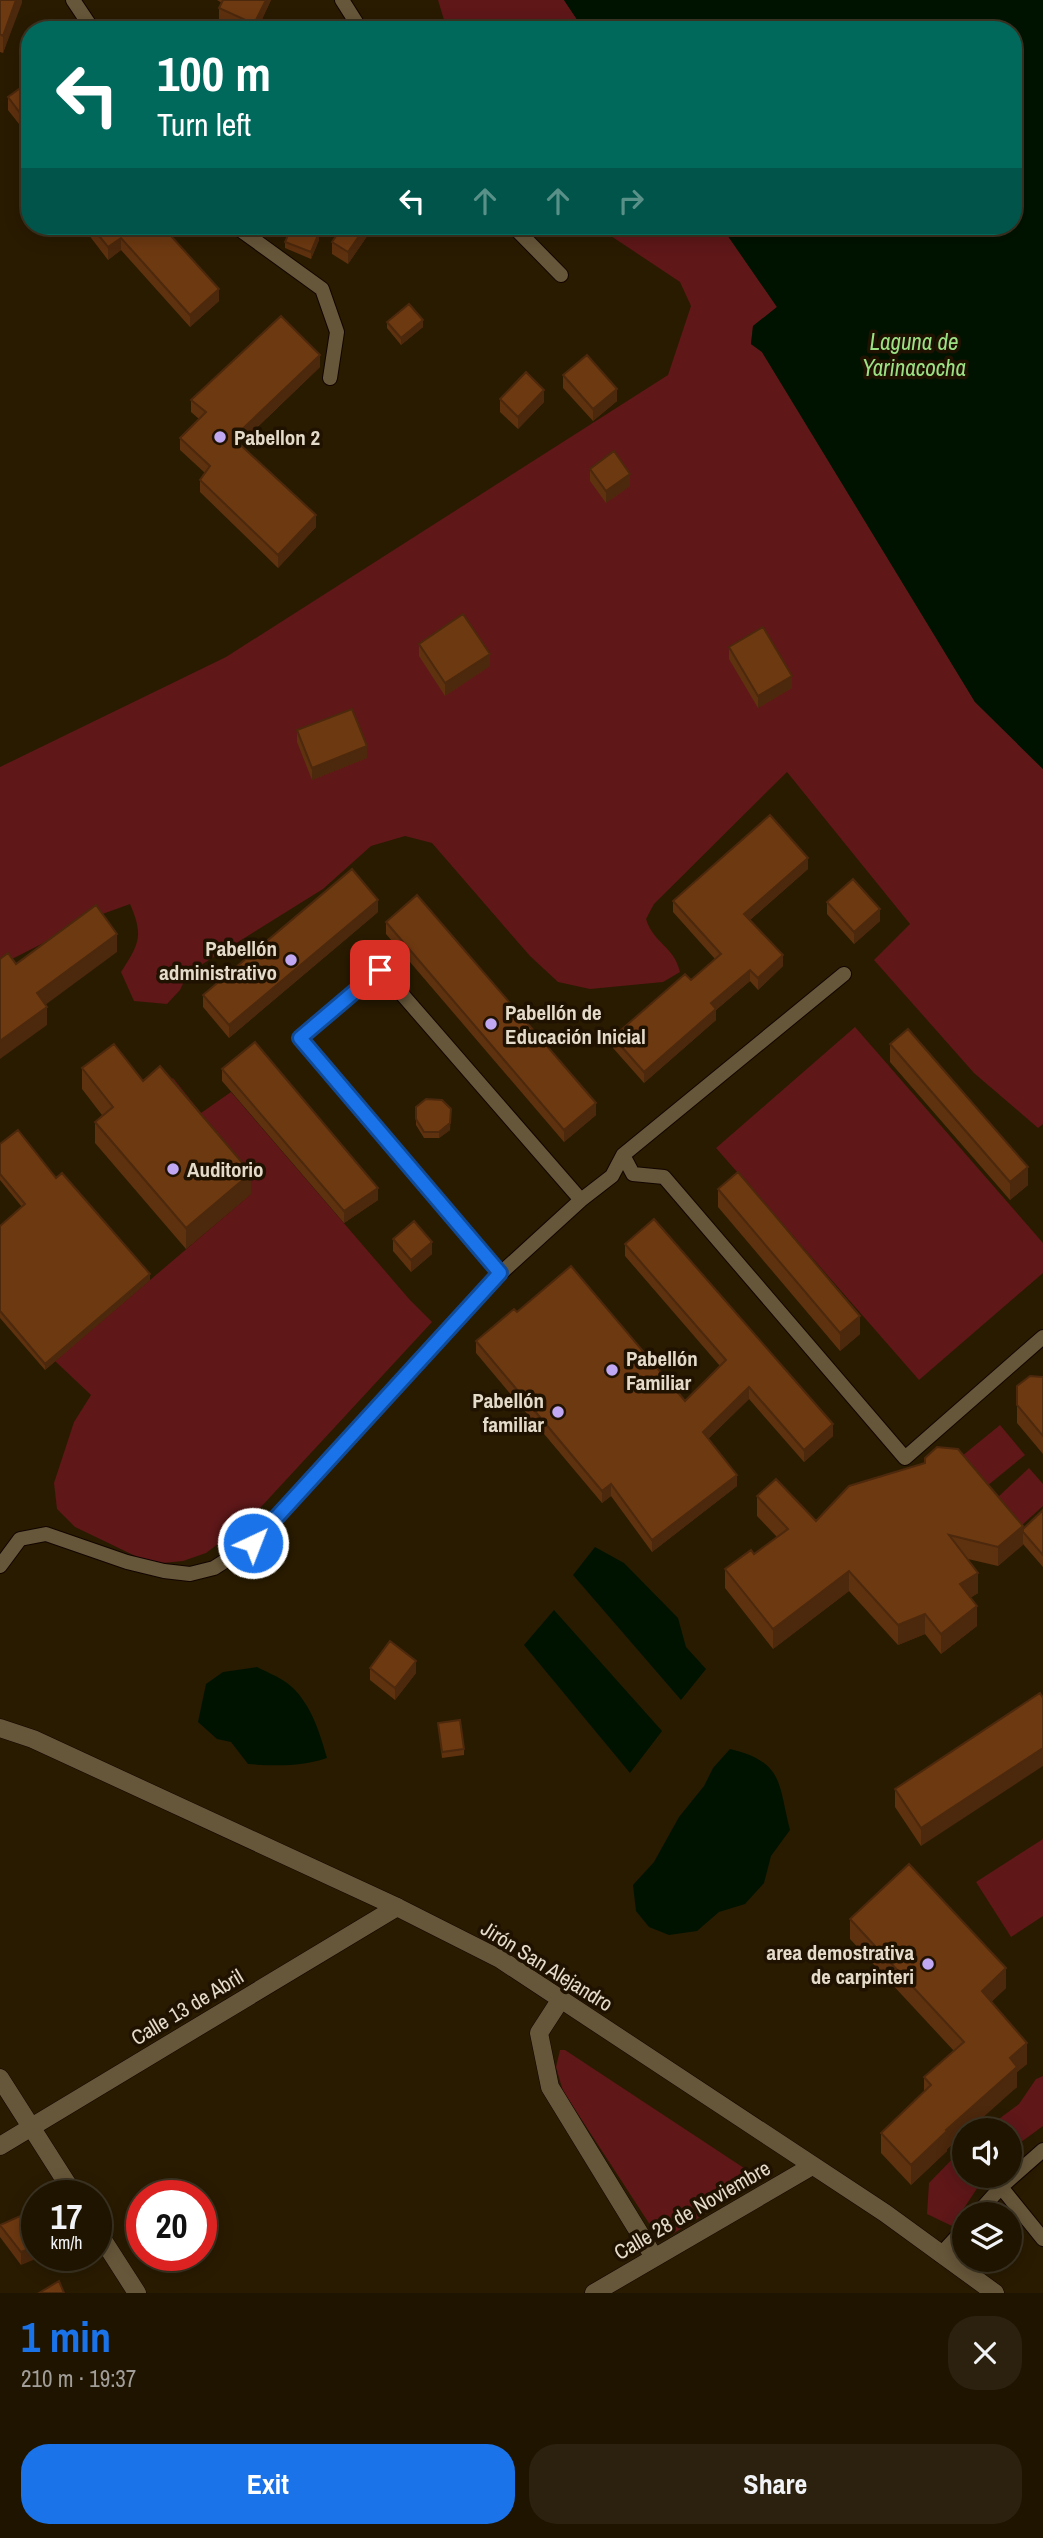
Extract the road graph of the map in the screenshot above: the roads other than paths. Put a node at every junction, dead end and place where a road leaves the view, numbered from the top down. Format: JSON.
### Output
{"nodes":[{"id":1,"x":73,"y":0,"type":"edge"},
{"id":2,"x":342,"y":0,"type":"edge"},
{"id":3,"x":87,"y":21,"type":"edge"},
{"id":4,"x":355,"y":21,"type":"edge"},
{"id":5,"x":247,"y":235,"type":"edge"},
{"id":6,"x":522,"y":235,"type":"edge"},
{"id":7,"x":561,"y":275,"type":"dead end"},
{"id":8,"x":330,"y":378,"type":"dead end"},
{"id":9,"x":844,"y":974,"type":"dead end"},
{"id":10,"x":623,"y":1155,"type":"junction"},
{"id":11,"x":581,"y":1200,"type":"junction"},
{"id":12,"x":500,"y":1273,"type":"junction"},
{"id":13,"x":1043,"y":1337,"type":"edge"},
{"id":14,"x":0,"y":1566,"type":"edge"},
{"id":15,"x":0,"y":1728,"type":"edge"},
{"id":16,"x":397,"y":1907,"type":"junction"},
{"id":17,"x":561,"y":1999,"type":"junction"},
{"id":18,"x":0,"y":2078,"type":"edge"},
{"id":19,"x":31,"y":2127,"type":"junction"},
{"id":20,"x":0,"y":2146,"type":"edge"},
{"id":21,"x":1043,"y":2150,"type":"edge"},
{"id":22,"x":812,"y":2166,"type":"junction"},
{"id":23,"x":1022,"y":2169,"type":"edge"},
{"id":24,"x":65,"y":2180,"type":"edge"},
{"id":25,"x":1001,"y":2188,"type":"joint"},
{"id":26,"x":988,"y":2202,"type":"edge"},
{"id":27,"x":1043,"y":2239,"type":"edge"},
{"id":28,"x":952,"y":2242,"type":"edge"},
{"id":29,"x":112,"y":2254,"type":"edge"},
{"id":30,"x":940,"y":2255,"type":"junction"},
{"id":31,"x":654,"y":2257,"type":"junction"},
{"id":32,"x":137,"y":2293,"type":"edge"},
{"id":33,"x":594,"y":2293,"type":"edge"},
{"id":34,"x":995,"y":2293,"type":"edge"}],
"edges":[{"from":1,"to":3,"type":"lane"},
{"from":2,"to":4,"type":"lane"},
{"from":5,"to":8,"type":"lane"},
{"from":6,"to":7,"type":"lane"},
{"from":9,"to":10,"type":"lane"},
{"from":10,"to":11,"type":"lane"},
{"from":10,"to":13,"type":"lane"},
{"from":11,"to":12,"type":"lane"},
{"from":11,"to":12,"type":"lane"},
{"from":12,"to":14,"type":"lane"},
{"from":15,"to":16,"type":"street","name":"Jirón San Alejandro"},
{"from":16,"to":17,"type":"street","name":"Jirón San Alejandro"},
{"from":16,"to":19,"type":"street","name":"Calle 13 de Abril"},
{"from":17,"to":22,"type":"street","name":"Jirón San Alejandro"},
{"from":17,"to":31,"type":"street"},
{"from":18,"to":19,"type":"street"},
{"from":19,"to":20,"type":"street","name":"Calle 13 de Abril"},
{"from":19,"to":24,"type":"street"},
{"from":21,"to":23,"type":"lane"},
{"from":22,"to":30,"type":"street","name":"Jirón San Alejandro"},
{"from":22,"to":31,"type":"street","name":"Calle 28 de Noviembre"},
{"from":25,"to":26,"type":"lane"},
{"from":25,"to":27,"type":"lane"},
{"from":28,"to":30,"type":"lane"},
{"from":29,"to":32,"type":"street"},
{"from":30,"to":34,"type":"street","name":"Jirón San Alejandro"},
{"from":31,"to":33,"type":"street","name":"Calle 28 de Noviembre"}]}
